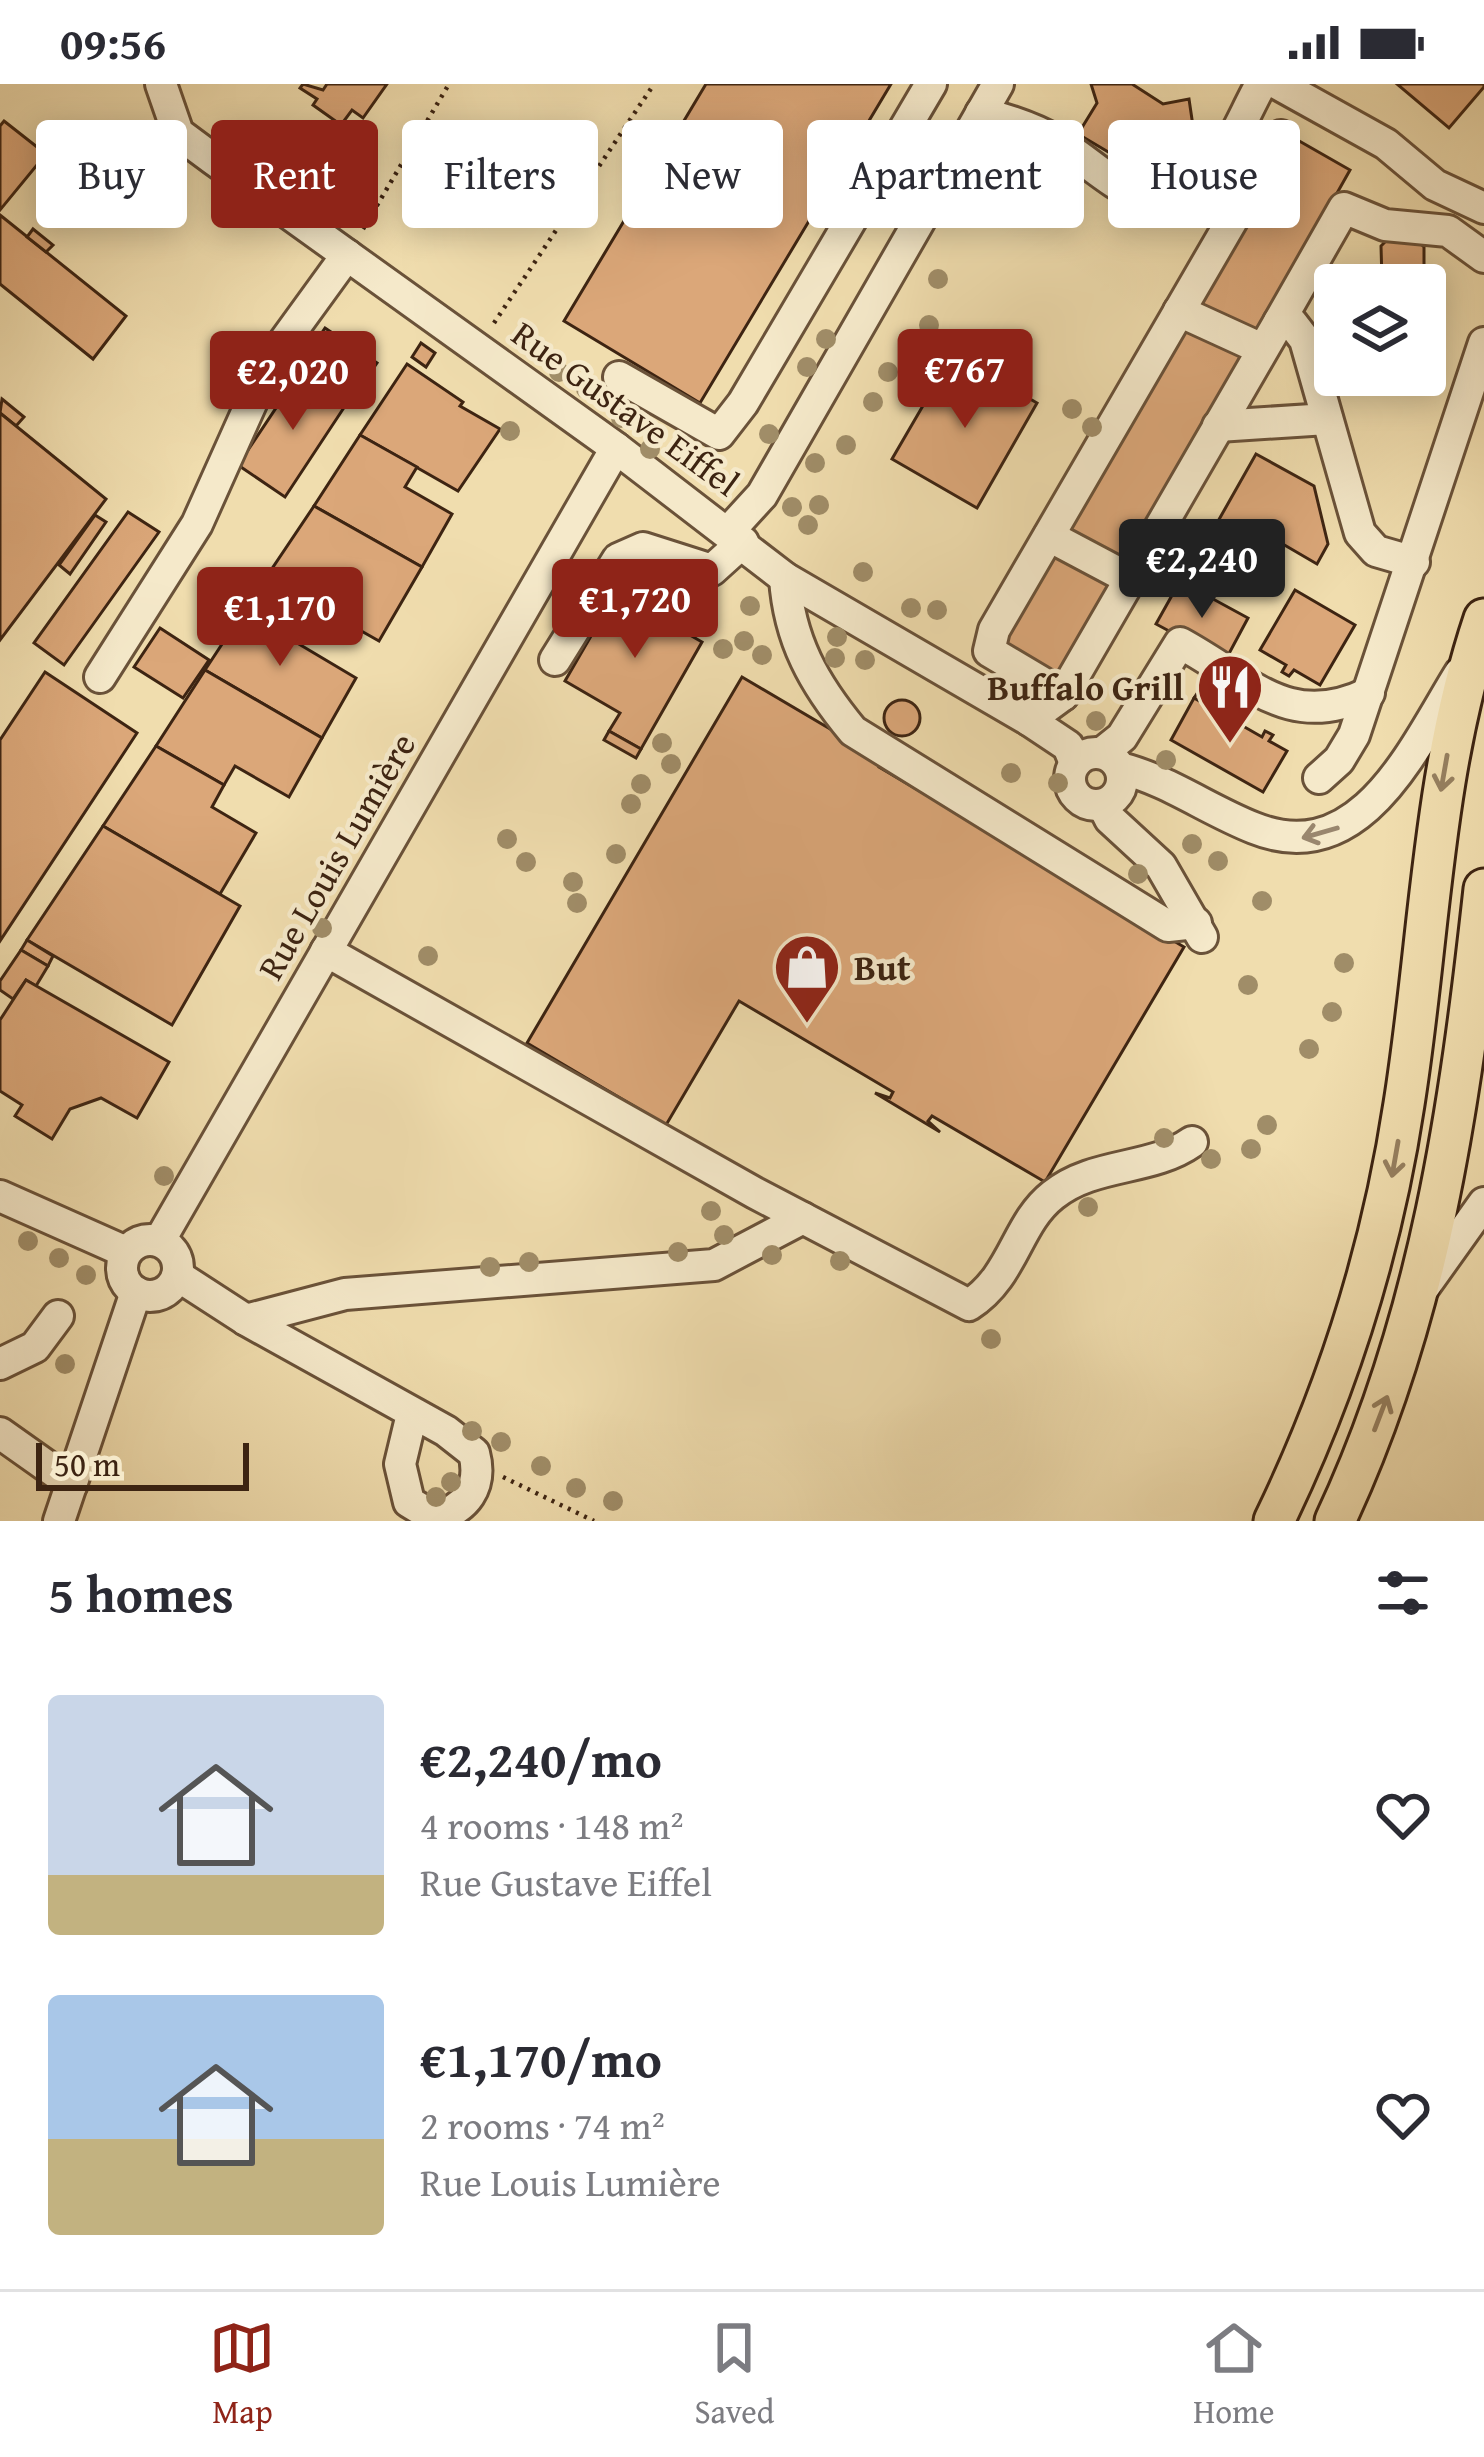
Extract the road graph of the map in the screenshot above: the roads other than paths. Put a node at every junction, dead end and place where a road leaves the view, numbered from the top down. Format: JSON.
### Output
{"nodes":[{"id":1,"x":160,"y":84,"type":"edge"},
{"id":2,"x":931,"y":84,"type":"edge"},
{"id":3,"x":998,"y":84,"type":"edge"},
{"id":4,"x":1261,"y":84,"type":"edge"},
{"id":5,"x":1278,"y":84,"type":"edge"},
{"id":6,"x":981,"y":113,"type":"junction"},
{"id":7,"x":1484,"y":208,"type":"edge"},
{"id":8,"x":1228,"y":228,"type":"edge"},
{"id":9,"x":347,"y":254,"type":"junction"},
{"id":10,"x":1484,"y":256,"type":"edge"},
{"id":11,"x":1180,"y":310,"type":"junction"},
{"id":12,"x":1279,"y":322,"type":"junction"},
{"id":13,"x":1484,"y":344,"type":"edge"},
{"id":14,"x":1262,"y":350,"type":"junction"},
{"id":15,"x":619,"y":377,"type":"dead end"},
{"id":16,"x":1327,"y":419,"type":"junction"},
{"id":17,"x":1218,"y":426,"type":"junction"},
{"id":18,"x":616,"y":448,"type":"junction"},
{"id":19,"x":736,"y":536,"type":"junction"},
{"id":20,"x":1049,"y":536,"type":"junction"},
{"id":21,"x":1414,"y":562,"type":"junction"},
{"id":22,"x":785,"y":578,"type":"junction"},
{"id":23,"x":1130,"y":579,"type":"junction"},
{"id":24,"x":530,"y":599,"type":"junction"},
{"id":25,"x":581,"y":622,"type":"junction"},
{"id":26,"x":1478,"y":636,"type":"edge"},
{"id":27,"x":555,"y":660,"type":"dead end"},
{"id":28,"x":100,"y":677,"type":"dead end"},
{"id":29,"x":1369,"y":693,"type":"junction"},
{"id":30,"x":1063,"y":695,"type":"junction"},
{"id":31,"x":1029,"y":720,"type":"junction"},
{"id":32,"x":1099,"y":761,"type":"junction"},
{"id":33,"x":1319,"y":778,"type":"dead end"},
{"id":34,"x":1102,"y":805,"type":"junction"},
{"id":35,"x":1484,"y":889,"type":"edge"},
{"id":36,"x":326,"y":951,"type":"junction"},
{"id":37,"x":1474,"y":1072,"type":"edge"},
{"id":38,"x":1192,"y":1142,"type":"dead end"},
{"id":39,"x":0,"y":1196,"type":"edge"},
{"id":40,"x":1484,"y":1203,"type":"edge"},
{"id":41,"x":803,"y":1218,"type":"junction"},
{"id":42,"x":160,"y":1240,"type":"junction"},
{"id":43,"x":126,"y":1252,"type":"junction"},
{"id":44,"x":178,"y":1276,"type":"junction"},
{"id":45,"x":136,"y":1292,"type":"junction"},
{"id":46,"x":1421,"y":1292,"type":"junction"},
{"id":47,"x":58,"y":1316,"type":"dead end"},
{"id":48,"x":246,"y":1320,"type":"junction"},
{"id":49,"x":0,"y":1364,"type":"edge"},
{"id":50,"x":412,"y":1414,"type":"junction"},
{"id":51,"x":0,"y":1433,"type":"edge"},
{"id":52,"x":72,"y":1484,"type":"junction"},
{"id":53,"x":59,"y":1521,"type":"edge"},
{"id":54,"x":1274,"y":1521,"type":"edge"},
{"id":55,"x":1335,"y":1521,"type":"edge"}],
"edges":[{"from":1,"to":9,"type":"street","name":"Rue Gustave Eiffel"},
{"from":2,"to":15,"type":"street"},
{"from":3,"to":6,"type":"street"},
{"from":4,"to":6,"type":"street"},
{"from":5,"to":7,"type":"street"},
{"from":6,"to":19,"type":"street"},
{"from":8,"to":11,"type":"street"},
{"from":9,"to":18,"type":"street","name":"Rue Gustave Eiffel"},
{"from":9,"to":28,"type":"street"},
{"from":10,"to":12,"type":"street"},
{"from":11,"to":14,"type":"street"},
{"from":11,"to":20,"type":"street"},
{"from":12,"to":14,"type":"street"},
{"from":12,"to":16,"type":"street"},
{"from":13,"to":21,"type":"street"},
{"from":14,"to":17,"type":"street"},
{"from":16,"to":17,"type":"street"},
{"from":16,"to":21,"type":"street"},
{"from":17,"to":23,"type":"street"},
{"from":18,"to":19,"type":"street","name":"Rue Gustave Eiffel"},
{"from":18,"to":24,"type":"street","name":"Rue Louis Lumière"},
{"from":19,"to":22,"type":"street","name":"Rue Gustave Eiffel"},
{"from":19,"to":25,"type":"street"},
{"from":20,"to":23,"type":"street"},
{"from":20,"to":30,"type":"street"},
{"from":21,"to":29,"type":"street"},
{"from":22,"to":31,"type":"street","name":"Rue Gustave Eiffel"},
{"from":22,"to":34,"type":"street"},
{"from":23,"to":30,"type":"street"},
{"from":24,"to":25,"type":"street"},
{"from":24,"to":36,"type":"street","name":"Rue Louis Lumière"},
{"from":25,"to":27,"type":"street"},
{"from":26,"to":32,"type":"street","name":"Rue Gustave Eiffel","one_way":true},
{"from":26,"to":54,"type":"main road","one_way":true},
{"from":29,"to":32,"type":"street"},
{"from":29,"to":33,"type":"street"},
{"from":30,"to":31,"type":"street"},
{"from":31,"to":32,"type":"street","name":"Rue Gustave Eiffel"},
{"from":32,"to":34,"type":"street"},
{"from":32,"to":34,"type":"street"},
{"from":35,"to":37,"type":"main road"},
{"from":36,"to":41,"type":"street"},
{"from":36,"to":42,"type":"street","name":"Rue Louis Lumière"},
{"from":37,"to":46,"type":"main road"},
{"from":38,"to":41,"type":"street"},
{"from":39,"to":43,"type":"street"},
{"from":40,"to":46,"type":"street"},
{"from":41,"to":48,"type":"street"},
{"from":42,"to":43,"type":"street"},
{"from":42,"to":44,"type":"street"},
{"from":43,"to":45,"type":"street"},
{"from":44,"to":45,"type":"street"},
{"from":44,"to":48,"type":"street"},
{"from":45,"to":52,"type":"street"},
{"from":55,"to":46,"type":"main road","one_way":true},
{"from":47,"to":49,"type":"street"},
{"from":48,"to":50,"type":"street"},
{"from":50,"to":50,"type":"street"},
{"from":51,"to":52,"type":"street"},
{"from":52,"to":53,"type":"street"}]}
